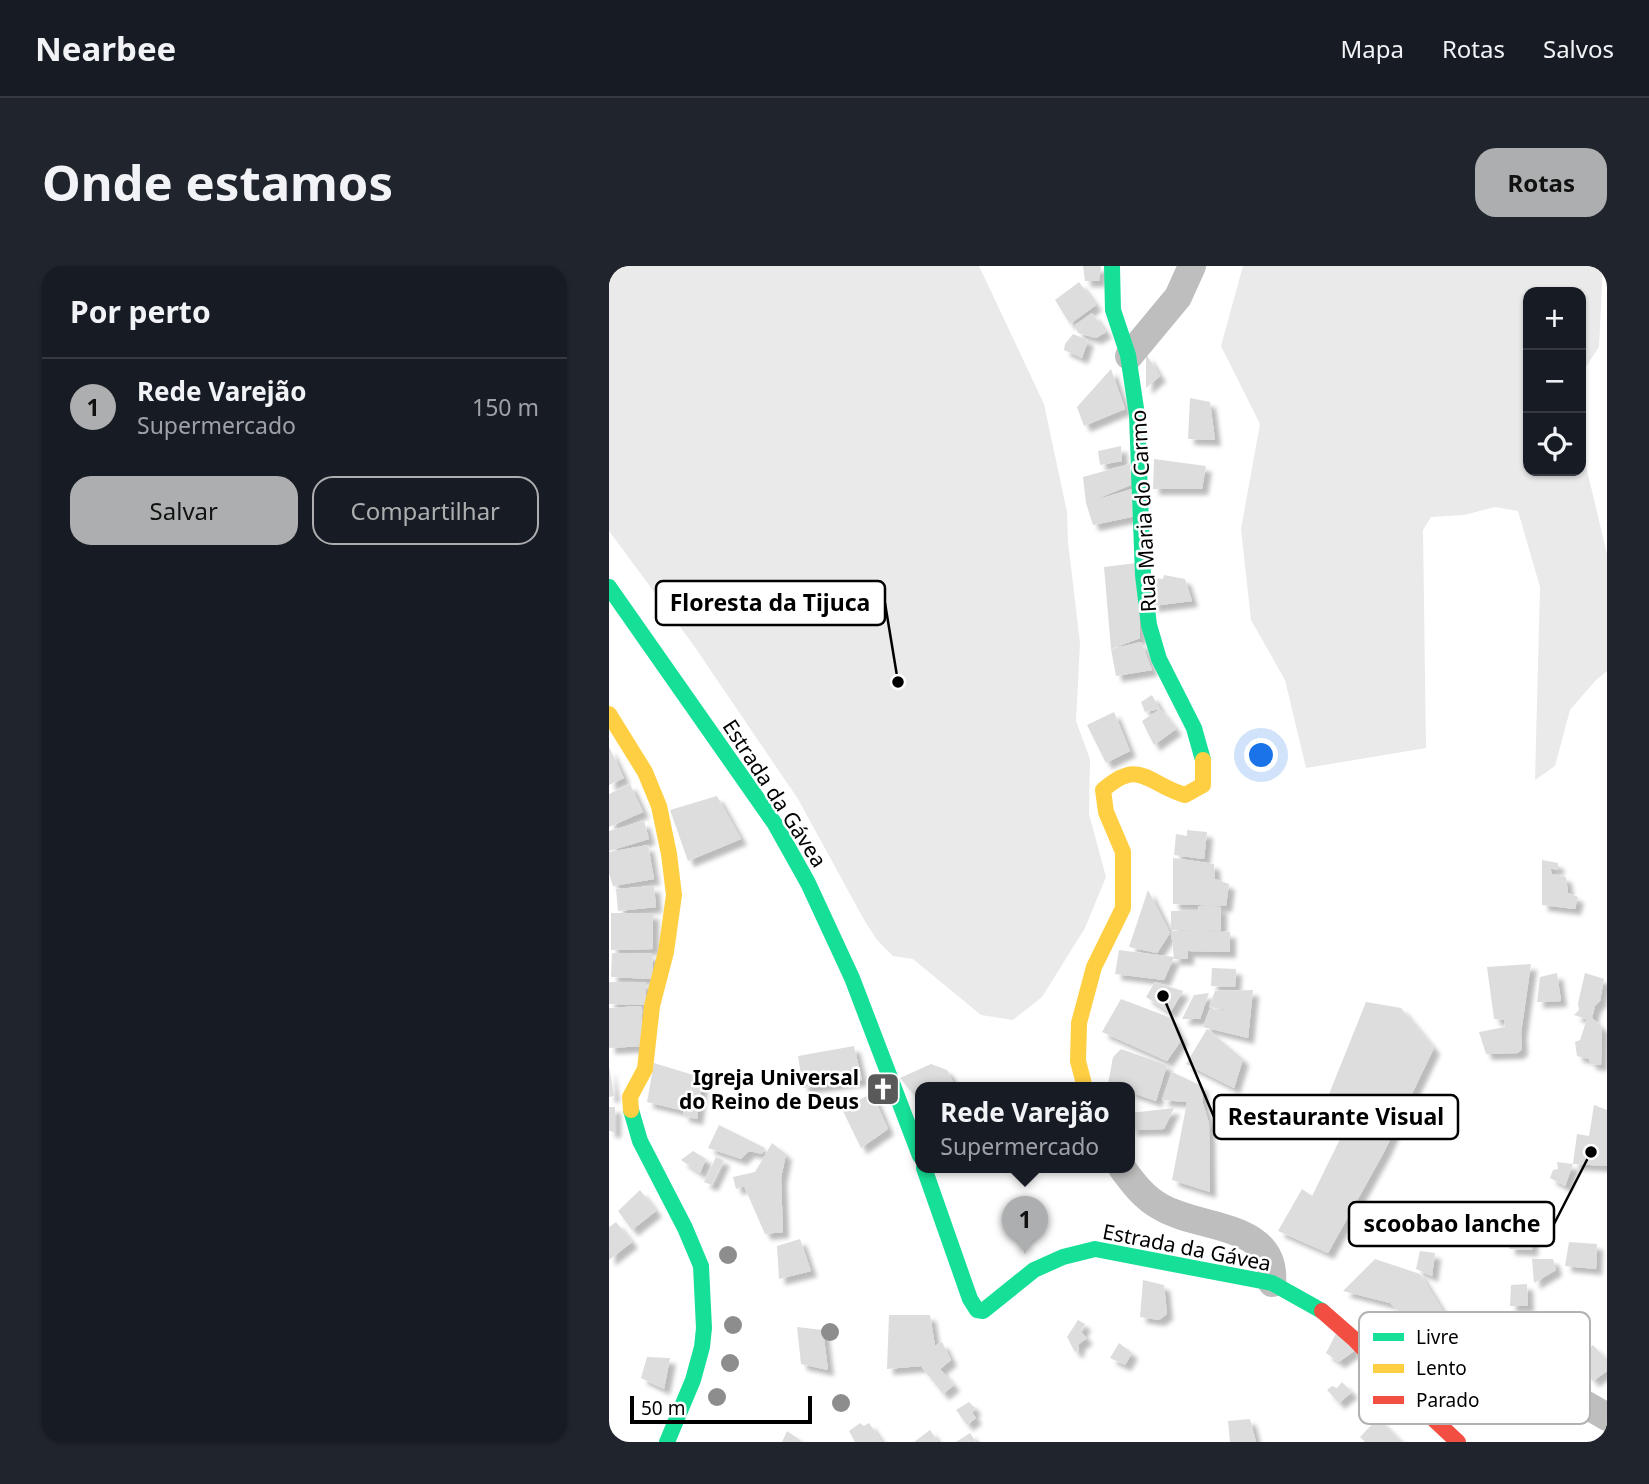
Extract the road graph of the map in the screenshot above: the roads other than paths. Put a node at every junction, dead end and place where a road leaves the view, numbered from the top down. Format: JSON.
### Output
{"nodes":[{"id":1,"x":1112,"y":266,"type":"edge"},
{"id":2,"x":1192,"y":266,"type":"edge"},
{"id":3,"x":1129,"y":356,"type":"junction"},
{"id":4,"x":609,"y":587,"type":"edge"},
{"id":5,"x":609,"y":714,"type":"edge"},
{"id":6,"x":1083,"y":1082,"type":"edge"},
{"id":7,"x":915,"y":1143,"type":"edge"},
{"id":8,"x":927,"y":1173,"type":"edge"},
{"id":9,"x":1126,"y":1173,"type":"edge"},
{"id":10,"x":1272,"y":1283,"type":"junction"},
{"id":11,"x":1359,"y":1343,"type":"edge"},
{"id":12,"x":1590,"y":1407,"type":"edge"},
{"id":13,"x":1607,"y":1417,"type":"edge"},
{"id":14,"x":1438,"y":1424,"type":"edge"},
{"id":15,"x":667,"y":1442,"type":"edge"},
{"id":16,"x":1458,"y":1442,"type":"edge"}],
"edges":[{"from":1,"to":3,"type":"street","name":"Rua Maria do Carmo"},
{"from":2,"to":3,"type":"street"},
{"from":3,"to":6,"type":"street","name":"Rua Maria do Carmo"},
{"from":4,"to":7,"type":"street","name":"Estrada da Gávea"},
{"from":5,"to":15,"type":"street"},
{"from":8,"to":10,"type":"street","name":"Estrada da Gávea"},
{"from":9,"to":10,"type":"street"},
{"from":10,"to":11,"type":"street","name":"Estrada da Gávea"},
{"from":12,"to":13,"type":"street"},
{"from":14,"to":16,"type":"street","name":"Estrada da Gávea"}]}
